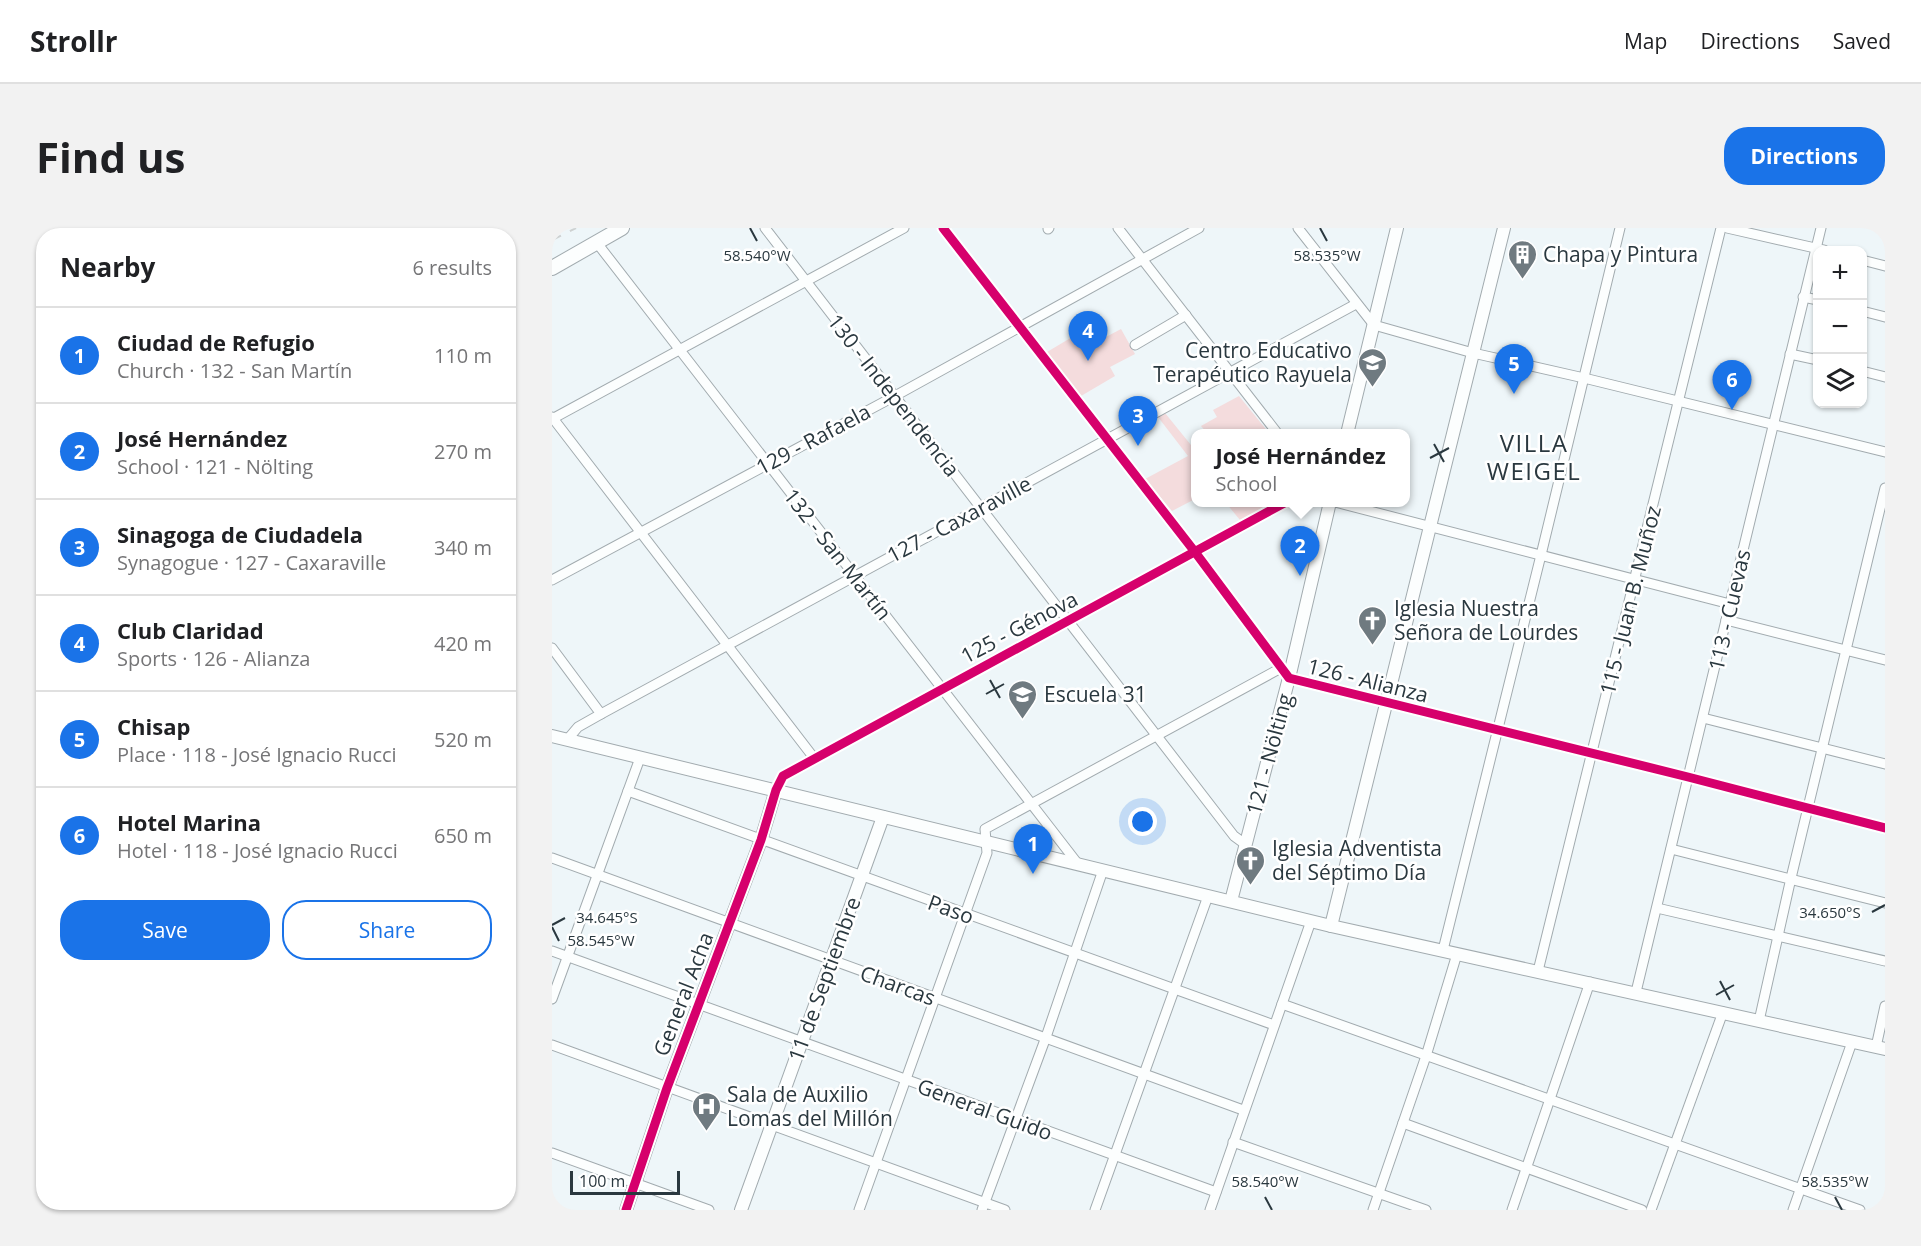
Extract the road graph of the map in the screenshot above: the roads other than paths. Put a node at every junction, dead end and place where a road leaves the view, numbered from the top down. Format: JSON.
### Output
{"nodes":[{"id":1,"x":622,"y":228,"type":"edge"},
{"id":2,"x":765,"y":228,"type":"edge"},
{"id":3,"x":904,"y":228,"type":"edge"},
{"id":4,"x":943,"y":228,"type":"edge"},
{"id":5,"x":1118,"y":228,"type":"edge"},
{"id":6,"x":1199,"y":228,"type":"edge"},
{"id":7,"x":1298,"y":228,"type":"edge"},
{"id":8,"x":1397,"y":228,"type":"edge"},
{"id":9,"x":1504,"y":228,"type":"edge"},
{"id":10,"x":1620,"y":228,"type":"edge"},
{"id":11,"x":1721,"y":228,"type":"edge"},
{"id":12,"x":1727,"y":228,"type":"edge"},
{"id":13,"x":1821,"y":228,"type":"edge"},
{"id":14,"x":597,"y":243,"type":"junction"},
{"id":15,"x":1820,"y":246,"type":"edge"},
{"id":16,"x":1813,"y":248,"type":"edge"},
{"id":17,"x":1143,"y":260,"type":"junction"},
{"id":18,"x":1867,"y":261,"type":"edge"},
{"id":19,"x":1885,"y":266,"type":"edge"},
{"id":20,"x":552,"y":268,"type":"edge"},
{"id":21,"x":1813,"y":269,"type":"edge"},
{"id":22,"x":807,"y":282,"type":"junction"},
{"id":23,"x":1803,"y":297,"type":"junction"},
{"id":24,"x":1813,"y":299,"type":"edge"},
{"id":25,"x":1356,"y":303,"type":"junction"},
{"id":26,"x":1867,"y":312,"type":"edge"},
{"id":27,"x":1186,"y":315,"type":"junction"},
{"id":28,"x":1885,"y":317,"type":"edge"},
{"id":29,"x":1374,"y":325,"type":"junction"},
{"id":30,"x":1020,"y":326,"type":"junction"},
{"id":31,"x":1135,"y":345,"type":"dead end"},
{"id":32,"x":680,"y":351,"type":"junction"},
{"id":33,"x":1473,"y":353,"type":"junction"},
{"id":34,"x":1790,"y":354,"type":"junction"},
{"id":35,"x":1813,"y":359,"type":"edge"},
{"id":36,"x":1231,"y":371,"type":"junction"},
{"id":37,"x":1867,"y":372,"type":"edge"},
{"id":38,"x":1885,"y":377,"type":"edge"},
{"id":39,"x":1584,"y":378,"type":"junction"},
{"id":40,"x":895,"y":396,"type":"junction"},
{"id":41,"x":1678,"y":401,"type":"junction"},
{"id":42,"x":552,"y":418,"type":"edge"},
{"id":43,"x":1773,"y":424,"type":"junction"},
{"id":44,"x":1274,"y":429,"type":"edge"},
{"id":45,"x":1348,"y":429,"type":"edge"},
{"id":46,"x":1107,"y":440,"type":"junction"},
{"id":47,"x":1885,"y":452,"type":"edge"},
{"id":48,"x":768,"y":463,"type":"junction"},
{"id":49,"x":1885,"y":488,"type":"edge"},
{"id":50,"x":980,"y":507,"type":"junction"},
{"id":51,"x":1277,"y":507,"type":"edge"},
{"id":52,"x":1332,"y":507,"type":"edge"},
{"id":53,"x":1352,"y":507,"type":"edge"},
{"id":54,"x":1431,"y":528,"type":"junction"},
{"id":55,"x":640,"y":531,"type":"junction"},
{"id":56,"x":1195,"y":552,"type":"junction"},
{"id":57,"x":1542,"y":555,"type":"junction"},
{"id":58,"x":854,"y":576,"type":"junction"},
{"id":59,"x":1636,"y":578,"type":"junction"},
{"id":60,"x":552,"y":580,"type":"edge"},
{"id":61,"x":1730,"y":604,"type":"junction"},
{"id":62,"x":1726,"y":620,"type":"junction"},
{"id":63,"x":1068,"y":621,"type":"junction"},
{"id":64,"x":726,"y":646,"type":"junction"},
{"id":65,"x":552,"y":648,"type":"edge"},
{"id":66,"x":1846,"y":650,"type":"junction"},
{"id":67,"x":1885,"y":660,"type":"edge"},
{"id":68,"x":1285,"y":673,"type":"junction"},
{"id":69,"x":942,"y":688,"type":"junction"},
{"id":70,"x":1387,"y":702,"type":"junction"},
{"id":71,"x":601,"y":714,"type":"junction"},
{"id":72,"x":1703,"y":718,"type":"junction"},
{"id":73,"x":1497,"y":730,"type":"junction"},
{"id":74,"x":1156,"y":735,"type":"junction"},
{"id":75,"x":556,"y":740,"type":"edge"},
{"id":76,"x":1822,"y":749,"type":"junction"},
{"id":77,"x":1592,"y":753,"type":"junction"},
{"id":78,"x":640,"y":758,"type":"junction"},
{"id":79,"x":814,"y":759,"type":"junction"},
{"id":80,"x":1885,"y":764,"type":"edge"},
{"id":81,"x":1688,"y":777,"type":"junction"},
{"id":82,"x":776,"y":790,"type":"junction"},
{"id":83,"x":628,"y":791,"type":"junction"},
{"id":84,"x":1032,"y":803,"type":"junction"},
{"id":85,"x":1809,"y":807,"type":"junction"},
{"id":86,"x":883,"y":817,"type":"junction"},
{"id":87,"x":1885,"y":828,"type":"edge"},
{"id":88,"x":761,"y":840,"type":"junction"},
{"id":89,"x":986,"y":841,"type":"junction"},
{"id":90,"x":1245,"y":844,"type":"junction"},
{"id":91,"x":1671,"y":849,"type":"junction"},
{"id":92,"x":552,"y":858,"type":"edge"},
{"id":93,"x":1078,"y":864,"type":"junction"},
{"id":94,"x":1103,"y":870,"type":"junction"},
{"id":95,"x":598,"y":875,"type":"junction"},
{"id":96,"x":861,"y":876,"type":"junction"},
{"id":97,"x":1791,"y":878,"type":"junction"},
{"id":98,"x":1208,"y":896,"type":"junction"},
{"id":99,"x":1231,"y":901,"type":"junction"},
{"id":100,"x":1885,"y":903,"type":"edge"},
{"id":101,"x":1657,"y":908,"type":"junction"},
{"id":102,"x":965,"y":915,"type":"junction"},
{"id":103,"x":1311,"y":921,"type":"junction"},
{"id":104,"x":729,"y":923,"type":"junction"},
{"id":105,"x":1331,"y":926,"type":"junction"},
{"id":106,"x":1778,"y":936,"type":"junction"},
{"id":107,"x":1443,"y":950,"type":"junction"},
{"id":108,"x":552,"y":951,"type":"edge"},
{"id":109,"x":1074,"y":954,"type":"junction"},
{"id":110,"x":1457,"y":954,"type":"junction"},
{"id":111,"x":568,"y":957,"type":"junction"},
{"id":112,"x":831,"y":960,"type":"junction"},
{"id":113,"x":1885,"y":961,"type":"edge"},
{"id":114,"x":1538,"y":971,"type":"junction"},
{"id":115,"x":1590,"y":982,"type":"junction"},
{"id":116,"x":1175,"y":989,"type":"junction"},
{"id":117,"x":1636,"y":993,"type":"junction"},
{"id":118,"x":552,"y":999,"type":"edge"},
{"id":119,"x":935,"y":999,"type":"junction"},
{"id":120,"x":698,"y":1004,"type":"junction"},
{"id":121,"x":1282,"y":1004,"type":"junction"},
{"id":122,"x":1885,"y":1006,"type":"edge"},
{"id":123,"x":1723,"y":1012,"type":"junction"},
{"id":124,"x":1759,"y":1021,"type":"junction"},
{"id":125,"x":1274,"y":1025,"type":"junction"},
{"id":126,"x":1046,"y":1037,"type":"junction"},
{"id":127,"x":802,"y":1041,"type":"junction"},
{"id":128,"x":1852,"y":1042,"type":"junction"},
{"id":129,"x":552,"y":1045,"type":"edge"},
{"id":130,"x":1880,"y":1048,"type":"edge"},
{"id":131,"x":1426,"y":1056,"type":"junction"},
{"id":132,"x":1145,"y":1075,"type":"junction"},
{"id":133,"x":905,"y":1080,"type":"junction"},
{"id":134,"x":667,"y":1088,"type":"junction"},
{"id":135,"x":1551,"y":1100,"type":"junction"},
{"id":136,"x":1244,"y":1110,"type":"junction"},
{"id":137,"x":1015,"y":1119,"type":"junction"},
{"id":138,"x":1403,"y":1123,"type":"junction"},
{"id":139,"x":772,"y":1124,"type":"junction"},
{"id":140,"x":1233,"y":1142,"type":"junction"},
{"id":141,"x":1676,"y":1143,"type":"junction"},
{"id":142,"x":552,"y":1153,"type":"edge"},
{"id":143,"x":1116,"y":1156,"type":"junction"},
{"id":144,"x":876,"y":1164,"type":"junction"},
{"id":145,"x":1527,"y":1168,"type":"junction"},
{"id":146,"x":635,"y":1184,"type":"junction"},
{"id":147,"x":1801,"y":1188,"type":"junction"},
{"id":148,"x":1216,"y":1192,"type":"junction"},
{"id":149,"x":1378,"y":1193,"type":"junction"},
{"id":150,"x":983,"y":1206,"type":"edge"},
{"id":151,"x":626,"y":1210,"type":"edge"},
{"id":152,"x":709,"y":1210,"type":"edge"},
{"id":153,"x":741,"y":1210,"type":"edge"},
{"id":154,"x":859,"y":1210,"type":"edge"},
{"id":155,"x":1005,"y":1210,"type":"edge"},
{"id":156,"x":1095,"y":1210,"type":"edge"},
{"id":157,"x":1210,"y":1210,"type":"edge"},
{"id":158,"x":1372,"y":1210,"type":"edge"},
{"id":159,"x":1426,"y":1210,"type":"edge"},
{"id":160,"x":1512,"y":1210,"type":"edge"},
{"id":161,"x":1642,"y":1210,"type":"edge"},
{"id":162,"x":1651,"y":1210,"type":"edge"},
{"id":163,"x":1793,"y":1210,"type":"edge"},
{"id":164,"x":1860,"y":1210,"type":"edge"}],
"edges":[{"from":1,"to":14,"type":"main road"},
{"from":2,"to":22,"type":"street","name":"130 - Independencia"},
{"from":3,"to":22,"type":"street"},
{"from":4,"to":30,"type":"street","name":"126 - Alianza"},
{"from":5,"to":17,"type":"street"},
{"from":6,"to":17,"type":"street","name":"129 - Rafaela"},
{"from":7,"to":25,"type":"street"},
{"from":8,"to":29,"type":"street"},
{"from":9,"to":33,"type":"street"},
{"from":10,"to":39,"type":"street"},
{"from":11,"to":41,"type":"street","name":"115 - Juan B. Muñoz"},
{"from":12,"to":16,"type":"street"},
{"from":13,"to":15,"type":"street","name":"113 - Cuevas"},
{"from":14,"to":20,"type":"main road"},
{"from":14,"to":32,"type":"street","name":"132 - San Martín"},
{"from":17,"to":27,"type":"street"},
{"from":17,"to":30,"type":"street","name":"129 - Rafaela"},
{"from":18,"to":19,"type":"street"},
{"from":21,"to":23,"type":"street","name":"113 - Cuevas"},
{"from":22,"to":32,"type":"street"},
{"from":22,"to":40,"type":"street","name":"130 - Independencia"},
{"from":23,"to":24,"type":"street"},
{"from":23,"to":34,"type":"street","name":"113 - Cuevas"},
{"from":25,"to":29,"type":"street"},
{"from":25,"to":36,"type":"street","name":"127 - Caxaraville"},
{"from":26,"to":28,"type":"street"},
{"from":27,"to":31,"type":"street"},
{"from":27,"to":36,"type":"street"},
{"from":29,"to":33,"type":"street"},
{"from":29,"to":45,"type":"street"},
{"from":30,"to":40,"type":"street","name":"129 - Rafaela"},
{"from":30,"to":46,"type":"street","name":"126 - Alianza"},
{"from":32,"to":42,"type":"street"},
{"from":32,"to":48,"type":"street","name":"132 - San Martín"},
{"from":33,"to":39,"type":"street"},
{"from":33,"to":54,"type":"street"},
{"from":34,"to":35,"type":"street"},
{"from":34,"to":43,"type":"street","name":"113 - Cuevas"},
{"from":36,"to":44,"type":"street"},
{"from":36,"to":46,"type":"street","name":"127 - Caxaraville"},
{"from":37,"to":38,"type":"street"},
{"from":39,"to":41,"type":"street"},
{"from":39,"to":57,"type":"street"},
{"from":40,"to":48,"type":"street","name":"129 - Rafaela"},
{"from":40,"to":50,"type":"street","name":"130 - Independencia"},
{"from":41,"to":43,"type":"street"},
{"from":41,"to":59,"type":"street","name":"115 - Juan B. Muñoz"},
{"from":42,"to":55,"type":"street"},
{"from":43,"to":47,"type":"street"},
{"from":43,"to":61,"type":"street","name":"113 - Cuevas"},
{"from":46,"to":50,"type":"street","name":"127 - Caxaraville"},
{"from":46,"to":56,"type":"street","name":"126 - Alianza"},
{"from":48,"to":55,"type":"street","name":"129 - Rafaela"},
{"from":48,"to":58,"type":"street","name":"132 - San Martín"},
{"from":49,"to":66,"type":"street"},
{"from":50,"to":58,"type":"street","name":"127 - Caxaraville"},
{"from":50,"to":63,"type":"street","name":"130 - Independencia"},
{"from":51,"to":56,"type":"street","name":"125 - Génova"},
{"from":52,"to":68,"type":"street","name":"121 - Nölting"},
{"from":53,"to":54,"type":"street"},
{"from":54,"to":57,"type":"street"},
{"from":54,"to":70,"type":"street"},
{"from":55,"to":60,"type":"street","name":"129 - Rafaela"},
{"from":55,"to":64,"type":"street"},
{"from":56,"to":63,"type":"street","name":"125 - Génova"},
{"from":56,"to":68,"type":"street","name":"126 - Alianza"},
{"from":57,"to":59,"type":"street"},
{"from":57,"to":73,"type":"street"},
{"from":58,"to":64,"type":"street","name":"127 - Caxaraville"},
{"from":58,"to":69,"type":"street","name":"132 - San Martín"},
{"from":59,"to":61,"type":"street"},
{"from":59,"to":77,"type":"street","name":"115 - Juan B. Muñoz"},
{"from":61,"to":62,"type":"street","name":"113 - Cuevas"},
{"from":62,"to":66,"type":"street"},
{"from":62,"to":72,"type":"street","name":"113 - Cuevas"},
{"from":63,"to":69,"type":"street","name":"125 - Génova"},
{"from":63,"to":74,"type":"street","name":"130 - Independencia"},
{"from":64,"to":71,"type":"street","name":"127 - Caxaraville"},
{"from":64,"to":79,"type":"street"},
{"from":65,"to":71,"type":"street"},
{"from":66,"to":67,"type":"street"},
{"from":66,"to":76,"type":"street"},
{"from":68,"to":70,"type":"street","name":"126 - Alianza"},
{"from":68,"to":74,"type":"street"},
{"from":68,"to":90,"type":"street","name":"121 - Nölting"},
{"from":69,"to":79,"type":"street","name":"125 - Génova"},
{"from":69,"to":84,"type":"street","name":"132 - San Martín"},
{"from":70,"to":73,"type":"street","name":"126 - Alianza"},
{"from":70,"to":105,"type":"street"},
{"from":71,"to":75,"type":"street","name":"127 - Caxaraville"},
{"from":72,"to":76,"type":"street"},
{"from":72,"to":81,"type":"street","name":"113 - Cuevas"},
{"from":73,"to":77,"type":"street","name":"126 - Alianza"},
{"from":73,"to":107,"type":"street"},
{"from":74,"to":84,"type":"street"},
{"from":74,"to":90,"type":"street","name":"130 - Independencia"},
{"from":75,"to":78,"type":"street"},
{"from":76,"to":80,"type":"street"},
{"from":76,"to":85,"type":"street"},
{"from":77,"to":81,"type":"street","name":"126 - Alianza"},
{"from":77,"to":114,"type":"street","name":"115 - Juan B. Muñoz"},
{"from":78,"to":82,"type":"street"},
{"from":78,"to":83,"type":"street"},
{"from":79,"to":82,"type":"street","name":"125 - Génova"},
{"from":81,"to":85,"type":"street","name":"126 - Alianza"},
{"from":81,"to":91,"type":"street","name":"113 - Cuevas"},
{"from":82,"to":86,"type":"street"},
{"from":82,"to":88,"type":"street","name":"General Acha"},
{"from":83,"to":88,"type":"street","name":"Paso"},
{"from":83,"to":95,"type":"street"},
{"from":84,"to":89,"type":"street"},
{"from":84,"to":93,"type":"street","name":"132 - San Martín"},
{"from":85,"to":87,"type":"street","name":"126 - Alianza"},
{"from":85,"to":97,"type":"street"},
{"from":86,"to":89,"type":"street"},
{"from":86,"to":96,"type":"street","name":"11 de Septiembre"},
{"from":88,"to":96,"type":"street","name":"Paso"},
{"from":88,"to":104,"type":"street","name":"General Acha"},
{"from":89,"to":93,"type":"street"},
{"from":89,"to":102,"type":"street"},
{"from":90,"to":99,"type":"street","name":"121 - Nölting"},
{"from":91,"to":97,"type":"street"},
{"from":91,"to":101,"type":"street","name":"113 - Cuevas"},
{"from":92,"to":95,"type":"street","name":"Charcas"},
{"from":93,"to":94,"type":"street"},
{"from":94,"to":98,"type":"street"},
{"from":94,"to":109,"type":"street"},
{"from":95,"to":104,"type":"street","name":"Charcas"},
{"from":95,"to":111,"type":"street"},
{"from":96,"to":102,"type":"street","name":"Paso"},
{"from":96,"to":112,"type":"street","name":"11 de Septiembre"},
{"from":97,"to":100,"type":"street"},
{"from":97,"to":106,"type":"street"},
{"from":98,"to":99,"type":"street"},
{"from":98,"to":116,"type":"street"},
{"from":99,"to":103,"type":"street"},
{"from":101,"to":106,"type":"street"},
{"from":101,"to":117,"type":"street","name":"113 - Cuevas"},
{"from":102,"to":109,"type":"street","name":"Paso"},
{"from":102,"to":119,"type":"street"},
{"from":103,"to":105,"type":"street"},
{"from":103,"to":121,"type":"street"},
{"from":104,"to":112,"type":"street","name":"Charcas"},
{"from":104,"to":120,"type":"street","name":"General Acha"},
{"from":105,"to":107,"type":"street"},
{"from":106,"to":113,"type":"street"},
{"from":106,"to":124,"type":"street"},
{"from":107,"to":110,"type":"street"},
{"from":108,"to":111,"type":"street","name":"General Guido"},
{"from":109,"to":116,"type":"street","name":"Paso"},
{"from":109,"to":126,"type":"street"},
{"from":110,"to":114,"type":"street"},
{"from":110,"to":131,"type":"street"},
{"from":111,"to":118,"type":"street"},
{"from":111,"to":120,"type":"street","name":"General Guido"},
{"from":112,"to":119,"type":"street","name":"Charcas"},
{"from":112,"to":127,"type":"street","name":"11 de Septiembre"},
{"from":114,"to":115,"type":"street"},
{"from":115,"to":117,"type":"street"},
{"from":115,"to":135,"type":"street"},
{"from":116,"to":125,"type":"street","name":"Paso"},
{"from":116,"to":132,"type":"street"},
{"from":117,"to":123,"type":"street"},
{"from":119,"to":126,"type":"street","name":"Charcas"},
{"from":119,"to":133,"type":"street"},
{"from":120,"to":127,"type":"street","name":"General Guido"},
{"from":120,"to":134,"type":"street","name":"General Acha"},
{"from":121,"to":125,"type":"street"},
{"from":121,"to":131,"type":"street"},
{"from":122,"to":130,"type":"street"},
{"from":123,"to":124,"type":"street"},
{"from":123,"to":141,"type":"street"},
{"from":124,"to":128,"type":"street"},
{"from":125,"to":136,"type":"street"},
{"from":126,"to":132,"type":"street","name":"Charcas"},
{"from":126,"to":137,"type":"street"},
{"from":127,"to":133,"type":"street","name":"General Guido"},
{"from":127,"to":139,"type":"street","name":"11 de Septiembre"},
{"from":128,"to":130,"type":"street"},
{"from":128,"to":147,"type":"street"},
{"from":129,"to":134,"type":"street"},
{"from":131,"to":135,"type":"street"},
{"from":131,"to":138,"type":"street"},
{"from":132,"to":136,"type":"street","name":"Charcas"},
{"from":132,"to":143,"type":"street"},
{"from":133,"to":137,"type":"street","name":"General Guido"},
{"from":133,"to":144,"type":"street"},
{"from":134,"to":139,"type":"street"},
{"from":134,"to":146,"type":"street","name":"General Acha"},
{"from":135,"to":141,"type":"street"},
{"from":135,"to":145,"type":"street"},
{"from":136,"to":140,"type":"street"},
{"from":137,"to":143,"type":"street","name":"General Guido"},
{"from":137,"to":150,"type":"street"},
{"from":138,"to":145,"type":"street"},
{"from":138,"to":149,"type":"street"},
{"from":139,"to":144,"type":"street"},
{"from":139,"to":153,"type":"street","name":"11 de Septiembre"},
{"from":140,"to":148,"type":"street"},
{"from":140,"to":149,"type":"street"},
{"from":141,"to":147,"type":"street"},
{"from":141,"to":162,"type":"street"},
{"from":142,"to":146,"type":"street"},
{"from":143,"to":148,"type":"street","name":"General Guido"},
{"from":143,"to":156,"type":"street"},
{"from":144,"to":150,"type":"street"},
{"from":144,"to":154,"type":"street"},
{"from":145,"to":160,"type":"street"},
{"from":145,"to":161,"type":"street"},
{"from":146,"to":151,"type":"street","name":"General Acha"},
{"from":146,"to":152,"type":"street"},
{"from":147,"to":163,"type":"street"},
{"from":147,"to":164,"type":"street"},
{"from":148,"to":157,"type":"street"},
{"from":149,"to":158,"type":"street"},
{"from":149,"to":159,"type":"street"},
{"from":150,"to":155,"type":"street"}]}
